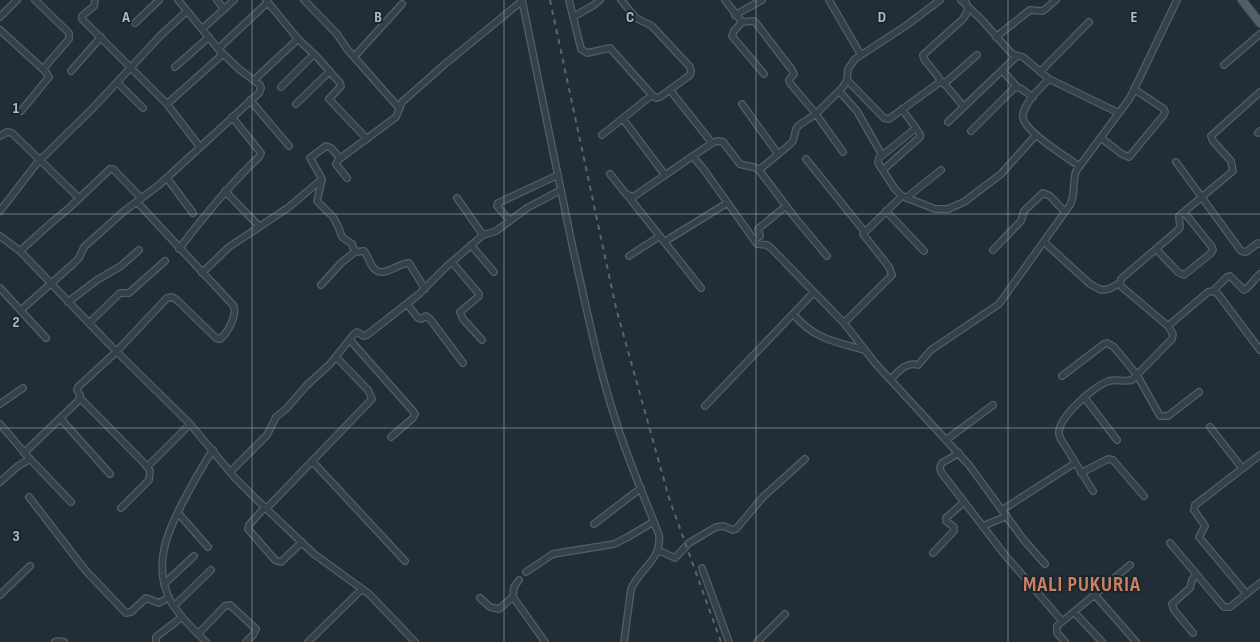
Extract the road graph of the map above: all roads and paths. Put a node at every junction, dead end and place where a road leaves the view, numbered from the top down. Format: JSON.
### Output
{"nodes":[{"id":1,"x":17,"y":0,"type":"edge"},
{"id":2,"x":35,"y":0,"type":"edge"},
{"id":3,"x":95,"y":0,"type":"edge"},
{"id":4,"x":159,"y":0,"type":"edge"},
{"id":5,"x":178,"y":0,"type":"edge"},
{"id":6,"x":217,"y":0,"type":"edge"},
{"id":7,"x":234,"y":0,"type":"edge"},
{"id":8,"x":304,"y":0,"type":"edge"},
{"id":9,"x":522,"y":0,"type":"edge"},
{"id":10,"x":569,"y":0,"type":"edge"},
{"id":11,"x":600,"y":0,"type":"edge"},
{"id":12,"x":621,"y":0,"type":"edge"},
{"id":13,"x":725,"y":0,"type":"edge"},
{"id":14,"x":762,"y":0,"type":"edge"},
{"id":15,"x":829,"y":0,"type":"edge"},
{"id":16,"x":940,"y":0,"type":"edge"},
{"id":17,"x":961,"y":0,"type":"edge"},
{"id":18,"x":965,"y":0,"type":"edge"},
{"id":19,"x":1056,"y":0,"type":"edge"},
{"id":20,"x":1177,"y":0,"type":"edge"},
{"id":21,"x":1242,"y":0,"type":"edge"},
{"id":22,"x":267,"y":1,"type":"edge"},
{"id":23,"x":402,"y":4,"type":"dead end"},
{"id":24,"x":968,"y":6,"type":"junction"},
{"id":25,"x":224,"y":9,"type":"junction"},
{"id":26,"x":187,"y":11,"type":"junction"},
{"id":27,"x":736,"y":15,"type":"junction"},
{"id":28,"x":573,"y":17,"type":"junction"},
{"id":29,"x":0,"y":18,"type":"edge"},
{"id":30,"x":742,"y":22,"type":"junction"},
{"id":31,"x":1089,"y":22,"type":"dead end"},
{"id":32,"x":135,"y":23,"type":"dead end"},
{"id":33,"x":1260,"y":23,"type":"edge"},
{"id":34,"x":202,"y":29,"type":"junction"},
{"id":35,"x":0,"y":30,"type":"edge"},
{"id":36,"x":1260,"y":34,"type":"edge"},
{"id":37,"x":101,"y":37,"type":"junction"},
{"id":38,"x":209,"y":37,"type":"junction"},
{"id":39,"x":996,"y":37,"type":"junction"},
{"id":40,"x":298,"y":39,"type":"junction"},
{"id":41,"x":218,"y":49,"type":"junction"},
{"id":42,"x":223,"y":54,"type":"junction"},
{"id":43,"x":314,"y":54,"type":"junction"},
{"id":44,"x":861,"y":55,"type":"junction"},
{"id":45,"x":977,"y":55,"type":"dead end"},
{"id":46,"x":1017,"y":56,"type":"junction"},
{"id":47,"x":354,"y":57,"type":"junction"},
{"id":48,"x":1224,"y":65,"type":"dead end"},
{"id":49,"x":175,"y":67,"type":"dead end"},
{"id":50,"x":132,"y":68,"type":"junction"},
{"id":51,"x":43,"y":69,"type":"junction"},
{"id":52,"x":70,"y":71,"type":"dead end"},
{"id":53,"x":330,"y":71,"type":"junction"},
{"id":54,"x":1003,"y":71,"type":"junction"},
{"id":55,"x":1040,"y":72,"type":"junction"},
{"id":56,"x":764,"y":74,"type":"dead end"},
{"id":57,"x":939,"y":78,"type":"junction"},
{"id":58,"x":1049,"y":79,"type":"junction"},
{"id":59,"x":254,"y":80,"type":"junction"},
{"id":60,"x":847,"y":80,"type":"junction"},
{"id":61,"x":117,"y":82,"type":"junction"},
{"id":62,"x":944,"y":84,"type":"junction"},
{"id":63,"x":281,"y":87,"type":"dead end"},
{"id":64,"x":1017,"y":87,"type":"junction"},
{"id":65,"x":1134,"y":89,"type":"junction"},
{"id":66,"x":670,"y":90,"type":"junction"},
{"id":67,"x":839,"y":91,"type":"junction"},
{"id":68,"x":1260,"y":92,"type":"edge"},
{"id":69,"x":652,"y":95,"type":"junction"},
{"id":70,"x":1033,"y":97,"type":"junction"},
{"id":71,"x":250,"y":100,"type":"junction"},
{"id":72,"x":167,"y":104,"type":"junction"},
{"id":73,"x":296,"y":104,"type":"dead end"},
{"id":74,"x":742,"y":104,"type":"dead end"},
{"id":75,"x":964,"y":107,"type":"junction"},
{"id":76,"x":143,"y":108,"type":"dead end"},
{"id":77,"x":399,"y":108,"type":"junction"},
{"id":78,"x":902,"y":109,"type":"junction"},
{"id":79,"x":21,"y":111,"type":"dead end"},
{"id":80,"x":1119,"y":113,"type":"junction"},
{"id":81,"x":816,"y":114,"type":"junction"},
{"id":82,"x":232,"y":117,"type":"junction"},
{"id":83,"x":622,"y":119,"type":"junction"},
{"id":84,"x":948,"y":122,"type":"dead end"},
{"id":85,"x":916,"y":128,"type":"junction"},
{"id":86,"x":971,"y":131,"type":"dead end"},
{"id":87,"x":602,"y":135,"type":"dead end"},
{"id":88,"x":1036,"y":135,"type":"junction"},
{"id":89,"x":0,"y":136,"type":"edge"},
{"id":90,"x":1101,"y":138,"type":"junction"},
{"id":91,"x":367,"y":139,"type":"junction"},
{"id":92,"x":712,"y":143,"type":"junction"},
{"id":93,"x":289,"y":146,"type":"dead end"},
{"id":94,"x":200,"y":147,"type":"junction"},
{"id":95,"x":843,"y":152,"type":"dead end"},
{"id":96,"x":778,"y":154,"type":"junction"},
{"id":97,"x":882,"y":155,"type":"junction"},
{"id":98,"x":693,"y":157,"type":"junction"},
{"id":99,"x":340,"y":158,"type":"junction"},
{"id":100,"x":41,"y":159,"type":"junction"},
{"id":101,"x":806,"y":159,"type":"dead end"},
{"id":102,"x":1176,"y":162,"type":"dead end"},
{"id":103,"x":1079,"y":166,"type":"junction"},
{"id":104,"x":759,"y":170,"type":"junction"},
{"id":105,"x":883,"y":170,"type":"junction"},
{"id":106,"x":941,"y":170,"type":"dead end"},
{"id":107,"x":610,"y":174,"type":"dead end"},
{"id":108,"x":558,"y":175,"type":"junction"},
{"id":109,"x":665,"y":176,"type":"junction"},
{"id":110,"x":167,"y":178,"type":"junction"},
{"id":111,"x":347,"y":178,"type":"dead end"},
{"id":112,"x":322,"y":179,"type":"junction"},
{"id":113,"x":561,"y":190,"type":"junction"},
{"id":114,"x":225,"y":191,"type":"junction"},
{"id":115,"x":626,"y":194,"type":"junction"},
{"id":116,"x":904,"y":197,"type":"junction"},
{"id":117,"x":1203,"y":197,"type":"junction"},
{"id":118,"x":79,"y":198,"type":"junction"},
{"id":119,"x":457,"y":198,"type":"dead end"},
{"id":120,"x":139,"y":200,"type":"junction"},
{"id":121,"x":726,"y":203,"type":"junction"},
{"id":122,"x":786,"y":206,"type":"junction"},
{"id":123,"x":0,"y":211,"type":"edge"},
{"id":124,"x":886,"y":211,"type":"junction"},
{"id":125,"x":1064,"y":212,"type":"junction"},
{"id":126,"x":1184,"y":212,"type":"junction"},
{"id":127,"x":193,"y":213,"type":"dead end"},
{"id":128,"x":510,"y":221,"type":"junction"},
{"id":129,"x":259,"y":226,"type":"junction"},
{"id":130,"x":864,"y":231,"type":"junction"},
{"id":131,"x":483,"y":235,"type":"junction"},
{"id":132,"x":0,"y":236,"type":"edge"},
{"id":133,"x":662,"y":239,"type":"junction"},
{"id":134,"x":754,"y":240,"type":"junction"},
{"id":135,"x":1044,"y":242,"type":"junction"},
{"id":136,"x":1260,"y":244,"type":"edge"},
{"id":137,"x":471,"y":245,"type":"junction"},
{"id":138,"x":179,"y":249,"type":"junction"},
{"id":139,"x":1156,"y":249,"type":"junction"},
{"id":140,"x":139,"y":250,"type":"dead end"},
{"id":141,"x":993,"y":250,"type":"dead end"},
{"id":142,"x":20,"y":251,"type":"junction"},
{"id":143,"x":924,"y":251,"type":"dead end"},
{"id":144,"x":355,"y":252,"type":"junction"},
{"id":145,"x":629,"y":256,"type":"dead end"},
{"id":146,"x":827,"y":256,"type":"dead end"},
{"id":147,"x":165,"y":261,"type":"dead end"},
{"id":148,"x":452,"y":262,"type":"junction"},
{"id":149,"x":494,"y":272,"type":"dead end"},
{"id":150,"x":202,"y":273,"type":"junction"},
{"id":151,"x":1260,"y":274,"type":"edge"},
{"id":152,"x":1120,"y":283,"type":"junction"},
{"id":153,"x":51,"y":284,"type":"junction"},
{"id":154,"x":321,"y":285,"type":"dead end"},
{"id":155,"x":0,"y":288,"type":"edge"},
{"id":156,"x":701,"y":288,"type":"dead end"},
{"id":157,"x":426,"y":289,"type":"junction"},
{"id":158,"x":1213,"y":291,"type":"junction"},
{"id":159,"x":814,"y":292,"type":"junction"},
{"id":160,"x":68,"y":302,"type":"junction"},
{"id":161,"x":407,"y":304,"type":"junction"},
{"id":162,"x":21,"y":310,"type":"junction"},
{"id":163,"x":794,"y":315,"type":"junction"},
{"id":164,"x":89,"y":323,"type":"junction"},
{"id":165,"x":844,"y":323,"type":"junction"},
{"id":166,"x":1168,"y":326,"type":"junction"},
{"id":167,"x":46,"y":338,"type":"dead end"},
{"id":168,"x":350,"y":340,"type":"junction"},
{"id":169,"x":482,"y":340,"type":"dead end"},
{"id":170,"x":864,"y":350,"type":"junction"},
{"id":171,"x":1260,"y":350,"type":"edge"},
{"id":172,"x":117,"y":351,"type":"junction"},
{"id":173,"x":336,"y":357,"type":"junction"},
{"id":174,"x":463,"y":363,"type":"dead end"},
{"id":175,"x":1137,"y":375,"type":"junction"},
{"id":176,"x":1062,"y":376,"type":"dead end"},
{"id":177,"x":891,"y":379,"type":"junction"},
{"id":178,"x":22,"y":388,"type":"dead end"},
{"id":179,"x":1199,"y":392,"type":"dead end"},
{"id":180,"x":1084,"y":397,"type":"junction"},
{"id":181,"x":80,"y":398,"type":"junction"},
{"id":182,"x":1,"y":402,"type":"edge"},
{"id":183,"x":705,"y":406,"type":"dead end"},
{"id":184,"x":993,"y":406,"type":"dead end"},
{"id":185,"x":60,"y":418,"type":"junction"},
{"id":186,"x":0,"y":424,"type":"edge"},
{"id":187,"x":190,"y":424,"type":"junction"},
{"id":188,"x":1210,"y":427,"type":"dead end"},
{"id":189,"x":391,"y":437,"type":"dead end"},
{"id":190,"x":946,"y":440,"type":"junction"},
{"id":191,"x":1117,"y":440,"type":"dead end"},
{"id":192,"x":213,"y":450,"type":"junction"},
{"id":193,"x":24,"y":453,"type":"junction"},
{"id":194,"x":959,"y":453,"type":"junction"},
{"id":195,"x":1260,"y":455,"type":"edge"},
{"id":196,"x":30,"y":459,"type":"junction"},
{"id":197,"x":806,"y":459,"type":"dead end"},
{"id":198,"x":312,"y":461,"type":"junction"},
{"id":199,"x":1075,"y":462,"type":"junction"},
{"id":200,"x":147,"y":467,"type":"junction"},
{"id":201,"x":1242,"y":468,"type":"junction"},
{"id":202,"x":230,"y":472,"type":"junction"},
{"id":203,"x":1081,"y":473,"type":"junction"},
{"id":204,"x":110,"y":474,"type":"dead end"},
{"id":205,"x":0,"y":482,"type":"edge"},
{"id":206,"x":641,"y":488,"type":"junction"},
{"id":207,"x":1093,"y":491,"type":"dead end"},
{"id":208,"x":1144,"y":496,"type":"dead end"},
{"id":209,"x":29,"y":498,"type":"dead end"},
{"id":210,"x":71,"y":502,"type":"dead end"},
{"id":211,"x":964,"y":502,"type":"junction"},
{"id":212,"x":121,"y":508,"type":"dead end"},
{"id":213,"x":266,"y":508,"type":"junction"},
{"id":214,"x":1002,"y":510,"type":"junction"},
{"id":215,"x":178,"y":513,"type":"junction"},
{"id":216,"x":1006,"y":516,"type":"junction"},
{"id":217,"x":653,"y":522,"type":"junction"},
{"id":218,"x":594,"y":524,"type":"dead end"},
{"id":219,"x":983,"y":526,"type":"junction"},
{"id":220,"x":302,"y":542,"type":"junction"},
{"id":221,"x":1170,"y":543,"type":"dead end"},
{"id":222,"x":208,"y":547,"type":"dead end"},
{"id":223,"x":658,"y":550,"type":"junction"},
{"id":224,"x":933,"y":553,"type":"dead end"},
{"id":225,"x":194,"y":556,"type":"dead end"},
{"id":226,"x":405,"y":561,"type":"dead end"},
{"id":227,"x":1045,"y":564,"type":"dead end"},
{"id":228,"x":1130,"y":565,"type":"dead end"},
{"id":229,"x":30,"y":566,"type":"dead end"},
{"id":230,"x":702,"y":568,"type":"dead end"},
{"id":231,"x":211,"y":570,"type":"dead end"},
{"id":232,"x":526,"y":572,"type":"dead end"},
{"id":233,"x":1196,"y":574,"type":"junction"},
{"id":234,"x":519,"y":580,"type":"dead end"},
{"id":235,"x":1260,"y":583,"type":"edge"},
{"id":236,"x":164,"y":584,"type":"junction"},
{"id":237,"x":362,"y":589,"type":"junction"},
{"id":238,"x":1246,"y":593,"type":"junction"},
{"id":239,"x":0,"y":595,"type":"edge"},
{"id":240,"x":1095,"y":596,"type":"junction"},
{"id":241,"x":169,"y":597,"type":"junction"},
{"id":242,"x":513,"y":597,"type":"junction"},
{"id":243,"x":480,"y":598,"type":"dead end"},
{"id":244,"x":174,"y":606,"type":"junction"},
{"id":245,"x":1074,"y":612,"type":"junction"},
{"id":246,"x":785,"y":614,"type":"dead end"},
{"id":247,"x":182,"y":617,"type":"junction"},
{"id":248,"x":1062,"y":621,"type":"junction"},
{"id":249,"x":1194,"y":633,"type":"dead end"},
{"id":250,"x":198,"y":634,"type":"junction"},
{"id":251,"x":55,"y":642,"type":"edge"},
{"id":252,"x":64,"y":642,"type":"edge"},
{"id":253,"x":156,"y":642,"type":"edge"},
{"id":254,"x":206,"y":642,"type":"edge"},
{"id":255,"x":246,"y":642,"type":"edge"},
{"id":256,"x":308,"y":642,"type":"edge"},
{"id":257,"x":415,"y":642,"type":"edge"},
{"id":258,"x":545,"y":642,"type":"edge"},
{"id":259,"x":624,"y":642,"type":"edge"},
{"id":260,"x":729,"y":642,"type":"edge"},
{"id":261,"x":757,"y":642,"type":"edge"},
{"id":262,"x":1065,"y":642,"type":"edge"},
{"id":263,"x":1102,"y":642,"type":"edge"},
{"id":264,"x":1136,"y":642,"type":"edge"}],
"edges":[{"from":1,"to":29,"type":"street"},
{"from":2,"to":51,"type":"street"},
{"from":3,"to":37,"type":"street"},
{"from":4,"to":32,"type":"street"},
{"from":5,"to":26,"type":"street"},
{"from":6,"to":25,"type":"street"},
{"from":7,"to":25,"type":"street"},
{"from":8,"to":47,"type":"street"},
{"from":9,"to":77,"type":"street"},
{"from":9,"to":108,"type":"street"},
{"from":10,"to":28,"type":"street"},
{"from":11,"to":28,"type":"street"},
{"from":12,"to":66,"type":"street"},
{"from":13,"to":27,"type":"street"},
{"from":14,"to":27,"type":"street"},
{"from":15,"to":44,"type":"street"},
{"from":16,"to":44,"type":"street"},
{"from":17,"to":24,"type":"street"},
{"from":18,"to":24,"type":"street"},
{"from":19,"to":39,"type":"street"},
{"from":20,"to":65,"type":"street"},
{"from":21,"to":33,"type":"main road"},
{"from":22,"to":40,"type":"street"},
{"from":22,"to":41,"type":"street"},
{"from":23,"to":47,"type":"street"},
{"from":24,"to":39,"type":"street"},
{"from":24,"to":57,"type":"street"},
{"from":25,"to":34,"type":"street"},
{"from":26,"to":34,"type":"street"},
{"from":26,"to":50,"type":"street"},
{"from":27,"to":30,"type":"street"},
{"from":28,"to":69,"type":"street"},
{"from":30,"to":56,"type":"street"},
{"from":30,"to":81,"type":"street"},
{"from":31,"to":55,"type":"street"},
{"from":34,"to":38,"type":"street"},
{"from":35,"to":51,"type":"street"},
{"from":36,"to":48,"type":"street"},
{"from":37,"to":50,"type":"street"},
{"from":37,"to":52,"type":"street"},
{"from":38,"to":41,"type":"street"},
{"from":38,"to":49,"type":"street"},
{"from":39,"to":46,"type":"street"},
{"from":40,"to":43,"type":"street"},
{"from":40,"to":59,"type":"street"},
{"from":41,"to":42,"type":"street"},
{"from":42,"to":59,"type":"street"},
{"from":42,"to":72,"type":"street"},
{"from":43,"to":53,"type":"street"},
{"from":43,"to":63,"type":"street"},
{"from":44,"to":60,"type":"street"},
{"from":45,"to":62,"type":"street"},
{"from":46,"to":54,"type":"street"},
{"from":46,"to":55,"type":"street"},
{"from":47,"to":77,"type":"street"},
{"from":50,"to":61,"type":"street"},
{"from":50,"to":72,"type":"street"},
{"from":51,"to":79,"type":"street"},
{"from":53,"to":73,"type":"street"},
{"from":53,"to":91,"type":"street"},
{"from":54,"to":64,"type":"street"},
{"from":54,"to":75,"type":"street"},
{"from":55,"to":58,"type":"street"},
{"from":57,"to":62,"type":"street"},
{"from":57,"to":78,"type":"street"},
{"from":58,"to":70,"type":"street"},
{"from":58,"to":80,"type":"street"},
{"from":59,"to":71,"type":"street"},
{"from":60,"to":67,"type":"street"},
{"from":60,"to":78,"type":"street"},
{"from":61,"to":76,"type":"street"},
{"from":61,"to":100,"type":"street"},
{"from":62,"to":75,"type":"street"},
{"from":64,"to":70,"type":"street"},
{"from":64,"to":86,"type":"street"},
{"from":65,"to":80,"type":"street"},
{"from":65,"to":90,"type":"street"},
{"from":66,"to":69,"type":"street"},
{"from":66,"to":92,"type":"street"},
{"from":67,"to":81,"type":"street"},
{"from":67,"to":97,"type":"street"},
{"from":68,"to":117,"type":"street"},
{"from":69,"to":83,"type":"street"},
{"from":70,"to":88,"type":"street"},
{"from":71,"to":82,"type":"street"},
{"from":71,"to":93,"type":"street"},
{"from":72,"to":94,"type":"street"},
{"from":74,"to":96,"type":"street"},
{"from":75,"to":84,"type":"street"},
{"from":77,"to":91,"type":"street"},
{"from":78,"to":85,"type":"street"},
{"from":80,"to":90,"type":"street"},
{"from":81,"to":95,"type":"street"},
{"from":81,"to":96,"type":"street"},
{"from":82,"to":94,"type":"street"},
{"from":82,"to":114,"type":"street"},
{"from":83,"to":87,"type":"street"},
{"from":83,"to":109,"type":"street"},
{"from":85,"to":97,"type":"street"},
{"from":85,"to":105,"type":"street"},
{"from":88,"to":103,"type":"street"},
{"from":88,"to":116,"type":"street"},
{"from":89,"to":100,"type":"street"},
{"from":90,"to":103,"type":"street"},
{"from":91,"to":99,"type":"street"},
{"from":92,"to":98,"type":"street"},
{"from":92,"to":104,"type":"street"},
{"from":94,"to":110,"type":"street"},
{"from":96,"to":104,"type":"street"},
{"from":97,"to":105,"type":"street"},
{"from":98,"to":109,"type":"street"},
{"from":98,"to":121,"type":"street"},
{"from":99,"to":111,"type":"street"},
{"from":99,"to":112,"type":"street"},
{"from":100,"to":118,"type":"street"},
{"from":100,"to":123,"type":"street"},
{"from":101,"to":130,"type":"street"},
{"from":102,"to":117,"type":"street"},
{"from":103,"to":125,"type":"street"},
{"from":104,"to":122,"type":"street"},
{"from":105,"to":116,"type":"street"},
{"from":106,"to":116,"type":"street"},
{"from":107,"to":115,"type":"street"},
{"from":108,"to":113,"type":"street"},
{"from":108,"to":128,"type":"street"},
{"from":109,"to":115,"type":"street"},
{"from":110,"to":120,"type":"street"},
{"from":110,"to":127,"type":"street"},
{"from":112,"to":129,"type":"street"},
{"from":112,"to":144,"type":"street"},
{"from":113,"to":128,"type":"street"},
{"from":113,"to":206,"type":"street"},
{"from":114,"to":129,"type":"street"},
{"from":114,"to":138,"type":"street"},
{"from":115,"to":133,"type":"street"},
{"from":116,"to":124,"type":"street"},
{"from":117,"to":126,"type":"street"},
{"from":117,"to":136,"type":"street"},
{"from":118,"to":120,"type":"street"},
{"from":118,"to":142,"type":"street"},
{"from":119,"to":131,"type":"street"},
{"from":120,"to":138,"type":"street"},
{"from":120,"to":153,"type":"street"},
{"from":121,"to":133,"type":"street"},
{"from":121,"to":134,"type":"street"},
{"from":122,"to":134,"type":"street"},
{"from":122,"to":146,"type":"street"},
{"from":124,"to":130,"type":"street"},
{"from":124,"to":143,"type":"street"},
{"from":125,"to":135,"type":"street"},
{"from":125,"to":141,"type":"street"},
{"from":126,"to":139,"type":"street"},
{"from":126,"to":139,"type":"street"},
{"from":128,"to":131,"type":"street"},
{"from":129,"to":150,"type":"street"},
{"from":130,"to":165,"type":"street"},
{"from":131,"to":137,"type":"street"},
{"from":132,"to":142,"type":"street"},
{"from":133,"to":145,"type":"street"},
{"from":133,"to":156,"type":"street"},
{"from":134,"to":159,"type":"street"},
{"from":135,"to":152,"type":"street"},
{"from":135,"to":177,"type":"street"},
{"from":137,"to":148,"type":"street"},
{"from":137,"to":149,"type":"street"},
{"from":138,"to":150,"type":"street"},
{"from":139,"to":152,"type":"street"},
{"from":140,"to":160,"type":"street"},
{"from":142,"to":153,"type":"street"},
{"from":144,"to":154,"type":"street"},
{"from":144,"to":157,"type":"street"},
{"from":147,"to":164,"type":"street"},
{"from":148,"to":157,"type":"street"},
{"from":148,"to":169,"type":"street"},
{"from":150,"to":172,"type":"street"},
{"from":151,"to":158,"type":"street"},
{"from":152,"to":166,"type":"street"},
{"from":153,"to":160,"type":"street"},
{"from":153,"to":162,"type":"street"},
{"from":155,"to":162,"type":"street"},
{"from":157,"to":161,"type":"street"},
{"from":158,"to":166,"type":"street"},
{"from":158,"to":171,"type":"street"},
{"from":159,"to":163,"type":"street"},
{"from":159,"to":165,"type":"street"},
{"from":160,"to":164,"type":"street"},
{"from":161,"to":168,"type":"street"},
{"from":161,"to":174,"type":"street"},
{"from":162,"to":167,"type":"street"},
{"from":163,"to":170,"type":"street"},
{"from":163,"to":183,"type":"street"},
{"from":164,"to":172,"type":"street"},
{"from":165,"to":170,"type":"street"},
{"from":166,"to":175,"type":"street"},
{"from":168,"to":173,"type":"street"},
{"from":168,"to":189,"type":"street"},
{"from":170,"to":177,"type":"street"},
{"from":172,"to":181,"type":"street"},
{"from":172,"to":187,"type":"street"},
{"from":173,"to":198,"type":"street"},
{"from":173,"to":202,"type":"street"},
{"from":175,"to":176,"type":"street"},
{"from":175,"to":179,"type":"street"},
{"from":175,"to":180,"type":"street"},
{"from":177,"to":190,"type":"street"},
{"from":178,"to":182,"type":"street"},
{"from":180,"to":191,"type":"street"},
{"from":180,"to":199,"type":"street"},
{"from":181,"to":185,"type":"street"},
{"from":181,"to":200,"type":"street"},
{"from":184,"to":190,"type":"street"},
{"from":185,"to":193,"type":"street"},
{"from":185,"to":204,"type":"street"},
{"from":186,"to":193,"type":"street"},
{"from":187,"to":192,"type":"street"},
{"from":187,"to":200,"type":"street"},
{"from":188,"to":201,"type":"street"},
{"from":190,"to":194,"type":"street"},
{"from":192,"to":202,"type":"street"},
{"from":192,"to":215,"type":"street"},
{"from":193,"to":196,"type":"street"},
{"from":194,"to":211,"type":"street"},
{"from":194,"to":214,"type":"street"},
{"from":195,"to":201,"type":"street"},
{"from":196,"to":205,"type":"street"},
{"from":196,"to":210,"type":"street"},
{"from":197,"to":223,"type":"street"},
{"from":198,"to":213,"type":"street"},
{"from":198,"to":226,"type":"street"},
{"from":199,"to":203,"type":"street"},
{"from":199,"to":214,"type":"street"},
{"from":200,"to":212,"type":"street"},
{"from":201,"to":238,"type":"street"},
{"from":202,"to":213,"type":"street"},
{"from":203,"to":207,"type":"street"},
{"from":203,"to":208,"type":"street"},
{"from":206,"to":217,"type":"street"},
{"from":206,"to":218,"type":"street"},
{"from":209,"to":241,"type":"street"},
{"from":211,"to":219,"type":"street"},
{"from":211,"to":224,"type":"street"},
{"from":213,"to":220,"type":"street"},
{"from":213,"to":220,"type":"street"},
{"from":214,"to":216,"type":"street"},
{"from":215,"to":222,"type":"street"},
{"from":215,"to":236,"type":"street"},
{"from":216,"to":219,"type":"street"},
{"from":216,"to":227,"type":"street"},
{"from":217,"to":223,"type":"street"},
{"from":217,"to":232,"type":"street"},
{"from":219,"to":248,"type":"street"},
{"from":220,"to":237,"type":"street"},
{"from":221,"to":233,"type":"street"},
{"from":223,"to":259,"type":"street"},
{"from":225,"to":236,"type":"street"},
{"from":228,"to":240,"type":"street"},
{"from":229,"to":239,"type":"street"},
{"from":230,"to":260,"type":"street"},
{"from":231,"to":244,"type":"street"},
{"from":233,"to":238,"type":"street"},
{"from":233,"to":249,"type":"street"},
{"from":234,"to":242,"type":"street"},
{"from":235,"to":238,"type":"street"},
{"from":236,"to":241,"type":"street"},
{"from":237,"to":256,"type":"street"},
{"from":237,"to":257,"type":"street"},
{"from":240,"to":245,"type":"street"},
{"from":240,"to":264,"type":"street"},
{"from":241,"to":244,"type":"street"},
{"from":242,"to":243,"type":"street"},
{"from":242,"to":258,"type":"street"},
{"from":244,"to":247,"type":"street"},
{"from":245,"to":248,"type":"street"},
{"from":245,"to":263,"type":"street"},
{"from":246,"to":261,"type":"street"},
{"from":247,"to":250,"type":"street"},
{"from":247,"to":253,"type":"street"},
{"from":248,"to":262,"type":"street"},
{"from":250,"to":254,"type":"street"},
{"from":250,"to":255,"type":"street"},
{"from":251,"to":252,"type":"street"}]}
